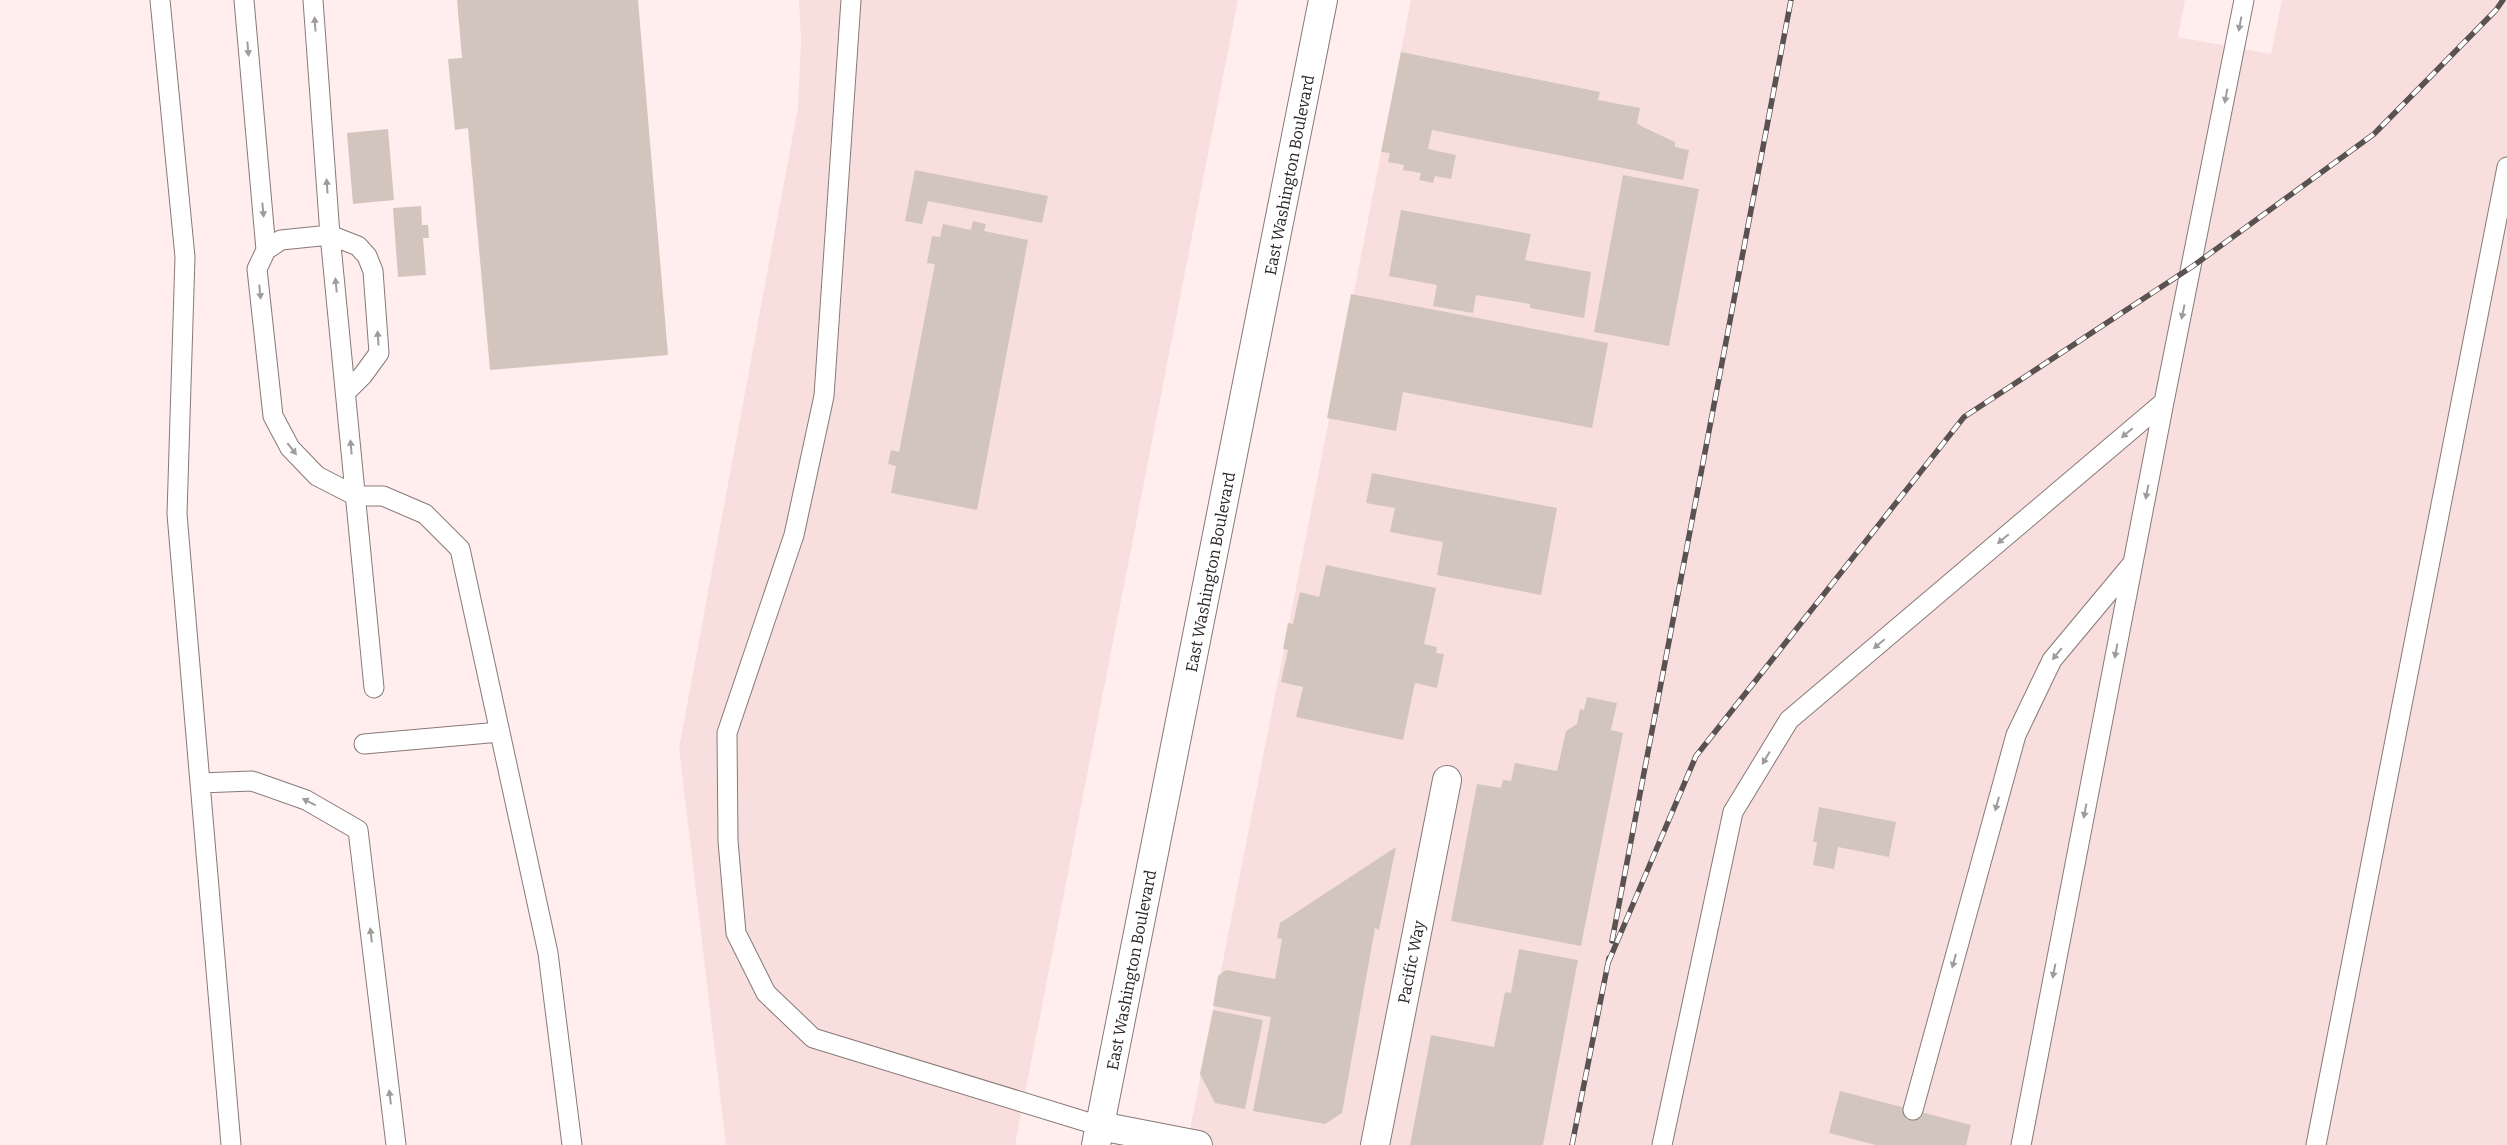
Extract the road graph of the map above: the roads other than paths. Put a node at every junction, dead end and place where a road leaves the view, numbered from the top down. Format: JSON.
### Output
{"nodes":[{"id":1,"x":160,"y":0,"type":"edge"},
{"id":2,"x":244,"y":0,"type":"edge"},
{"id":3,"x":314,"y":0,"type":"edge"},
{"id":4,"x":851,"y":0,"type":"edge"},
{"id":5,"x":1323,"y":0,"type":"edge"},
{"id":6,"x":2244,"y":0,"type":"edge"},
{"id":7,"x":2507,"y":167,"type":"edge"},
{"id":8,"x":330,"y":235,"type":"junction"},
{"id":9,"x":266,"y":250,"type":"junction"},
{"id":10,"x":346,"y":392,"type":"junction"},
{"id":11,"x":2164,"y":402,"type":"junction"},
{"id":12,"x":356,"y":496,"type":"junction"},
{"id":13,"x":2133,"y":563,"type":"junction"},
{"id":14,"x":374,"y":688,"type":"dead end"},
{"id":15,"x":500,"y":732,"type":"junction"},
{"id":16,"x":364,"y":744,"type":"dead end"},
{"id":17,"x":1447,"y":780,"type":"dead end"},
{"id":18,"x":200,"y":783,"type":"junction"},
{"id":19,"x":1913,"y":1110,"type":"dead end"},
{"id":20,"x":1098,"y":1135,"type":"edge"},
{"id":21,"x":231,"y":1145,"type":"edge"},
{"id":22,"x":396,"y":1145,"type":"edge"},
{"id":23,"x":572,"y":1145,"type":"edge"},
{"id":24,"x":1198,"y":1145,"type":"edge"},
{"id":25,"x":1375,"y":1145,"type":"edge"},
{"id":26,"x":1662,"y":1145,"type":"edge"},
{"id":27,"x":2021,"y":1145,"type":"edge"},
{"id":28,"x":2316,"y":1145,"type":"edge"}],
"edges":[{"from":1,"to":18,"type":"lane"},
{"from":2,"to":9,"type":"lane","one_way":true},
{"from":8,"to":3,"type":"lane","one_way":true},
{"from":4,"to":20,"type":"lane"},
{"from":5,"to":20,"type":"main road","name":"East Washington Boulevard"},
{"from":6,"to":11,"type":"lane","one_way":true},
{"from":7,"to":28,"type":"lane"},
{"from":8,"to":9,"type":"lane"},
{"from":10,"to":8,"type":"lane","one_way":true},
{"from":10,"to":8,"type":"lane","one_way":true},
{"from":9,"to":12,"type":"lane","one_way":true},
{"from":12,"to":10,"type":"lane","one_way":true},
{"from":11,"to":13,"type":"lane","one_way":true},
{"from":11,"to":26,"type":"lane","one_way":true},
{"from":12,"to":14,"type":"lane"},
{"from":12,"to":15,"type":"lane"},
{"from":13,"to":19,"type":"lane","one_way":true},
{"from":13,"to":27,"type":"lane","one_way":true},
{"from":15,"to":16,"type":"lane"},
{"from":15,"to":23,"type":"lane"},
{"from":17,"to":25,"type":"main road","name":"Pacific Way"},
{"from":18,"to":21,"type":"lane"},
{"from":22,"to":18,"type":"lane","one_way":true},
{"from":20,"to":24,"type":"main road"}]}
